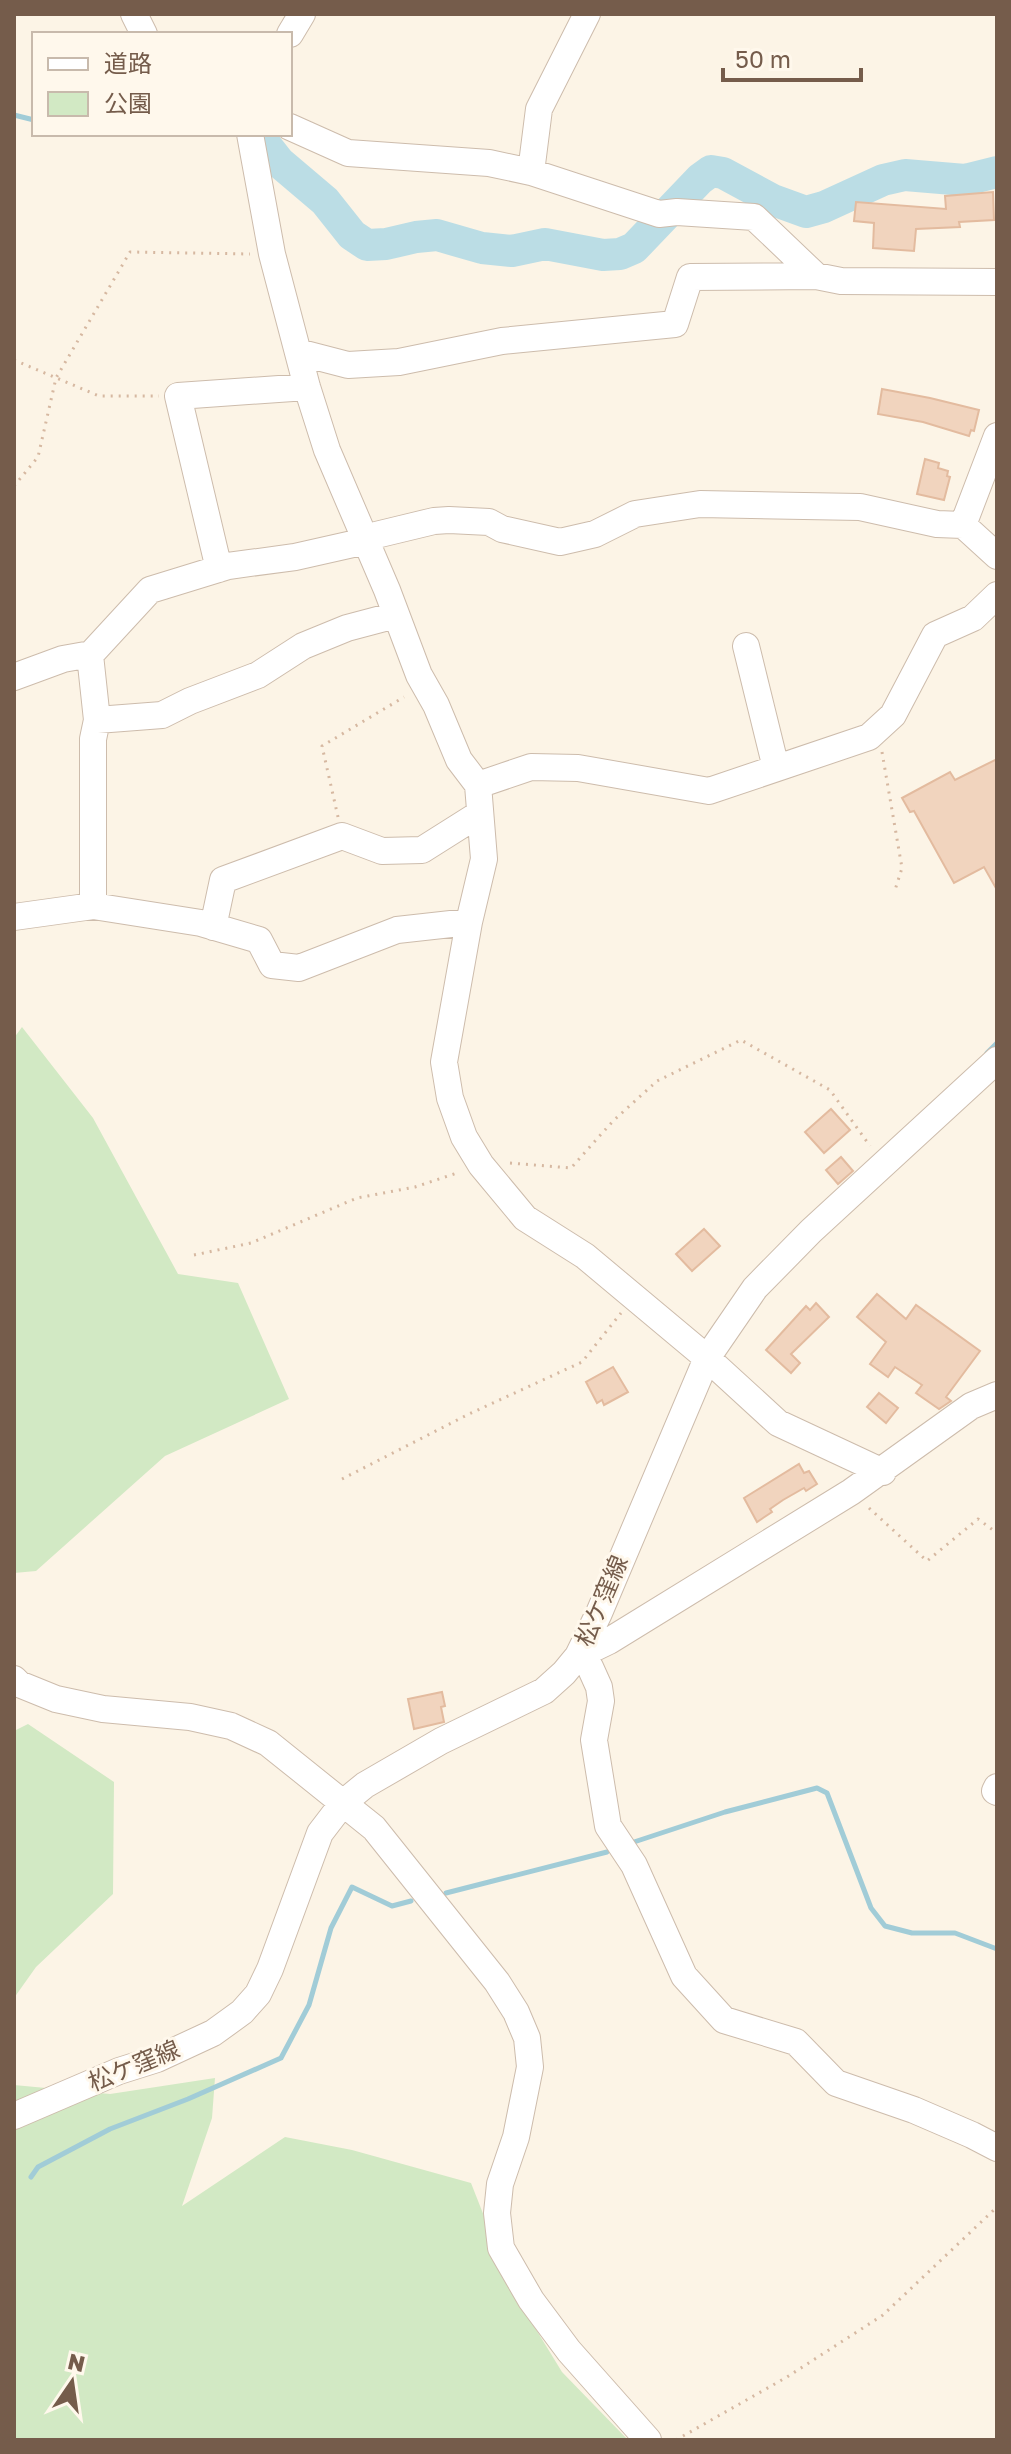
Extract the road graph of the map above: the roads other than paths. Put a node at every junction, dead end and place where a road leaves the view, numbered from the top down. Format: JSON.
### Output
{"nodes":[{"id":1,"x":134,"y":14,"type":"edge"},
{"id":2,"x":302,"y":14,"type":"edge"},
{"id":3,"x":587,"y":14,"type":"edge"},
{"id":4,"x":143,"y":32,"type":"edge"},
{"id":5,"x":291,"y":32,"type":"edge"},
{"id":6,"x":292,"y":128,"type":"edge"},
{"id":7,"x":250,"y":137,"type":"edge"},
{"id":8,"x":531,"y":172,"type":"junction"},
{"id":9,"x":816,"y":276,"type":"junction"},
{"id":10,"x":997,"y":282,"type":"edge"},
{"id":11,"x":298,"y":352,"type":"junction"},
{"id":12,"x":307,"y":387,"type":"junction"},
{"id":13,"x":997,"y":436,"type":"edge"},
{"id":14,"x":963,"y":525,"type":"junction"},
{"id":15,"x":366,"y":541,"type":"junction"},
{"id":16,"x":997,"y":556,"type":"edge"},
{"id":17,"x":219,"y":569,"type":"junction"},
{"id":18,"x":997,"y":595,"type":"edge"},
{"id":19,"x":396,"y":615,"type":"junction"},
{"id":20,"x":746,"y":646,"type":"dead end"},
{"id":21,"x":90,"y":655,"type":"junction"},
{"id":22,"x":14,"y":677,"type":"edge"},
{"id":23,"x":97,"y":720,"type":"junction"},
{"id":24,"x":776,"y":768,"type":"junction"},
{"id":25,"x":478,"y":785,"type":"junction"},
{"id":26,"x":479,"y":814,"type":"junction"},
{"id":27,"x":93,"y":906,"type":"junction"},
{"id":28,"x":14,"y":917,"type":"edge"},
{"id":29,"x":469,"y":922,"type":"junction"},
{"id":30,"x":213,"y":927,"type":"junction"},
{"id":31,"x":997,"y":1060,"type":"edge"},
{"id":32,"x":707,"y":1358,"type":"junction"},
{"id":33,"x":997,"y":1395,"type":"edge"},
{"id":34,"x":883,"y":1472,"type":"junction"},
{"id":35,"x":578,"y":1656,"type":"junction"},
{"id":36,"x":14,"y":1679,"type":"edge"},
{"id":37,"x":343,"y":1803,"type":"junction"},
{"id":38,"x":14,"y":2116,"type":"edge"},
{"id":39,"x":997,"y":2148,"type":"edge"},
{"id":40,"x":648,"y":2440,"type":"edge"}],
"edges":[{"from":1,"to":4,"type":"street"},
{"from":2,"to":5,"type":"street"},
{"from":3,"to":8,"type":"street"},
{"from":6,"to":8,"type":"street"},
{"from":7,"to":11,"type":"street"},
{"from":8,"to":9,"type":"street"},
{"from":9,"to":10,"type":"street"},
{"from":9,"to":11,"type":"street"},
{"from":11,"to":12,"type":"street"},
{"from":12,"to":15,"type":"street"},
{"from":12,"to":17,"type":"street"},
{"from":13,"to":14,"type":"street"},
{"from":14,"to":15,"type":"street"},
{"from":14,"to":16,"type":"street"},
{"from":15,"to":17,"type":"street"},
{"from":15,"to":19,"type":"street"},
{"from":17,"to":21,"type":"street"},
{"from":18,"to":24,"type":"street"},
{"from":19,"to":23,"type":"street"},
{"from":19,"to":25,"type":"street"},
{"from":20,"to":24,"type":"street"},
{"from":21,"to":22,"type":"street"},
{"from":21,"to":23,"type":"street"},
{"from":23,"to":27,"type":"street"},
{"from":24,"to":25,"type":"street"},
{"from":25,"to":26,"type":"street"},
{"from":26,"to":29,"type":"street"},
{"from":26,"to":30,"type":"street"},
{"from":27,"to":28,"type":"street"},
{"from":27,"to":30,"type":"street"},
{"from":29,"to":30,"type":"street"},
{"from":29,"to":32,"type":"street"},
{"from":31,"to":32,"type":"street","name":"松ケ窪線"},
{"from":32,"to":34,"type":"street"},
{"from":32,"to":35,"type":"street","name":"松ケ窪線"},
{"from":33,"to":34,"type":"street"},
{"from":34,"to":35,"type":"street"},
{"from":35,"to":37,"type":"street","name":"松ケ窪線"},
{"from":35,"to":39,"type":"street"},
{"from":36,"to":37,"type":"street"},
{"from":37,"to":38,"type":"street","name":"松ケ窪線"},
{"from":37,"to":40,"type":"street"}]}
